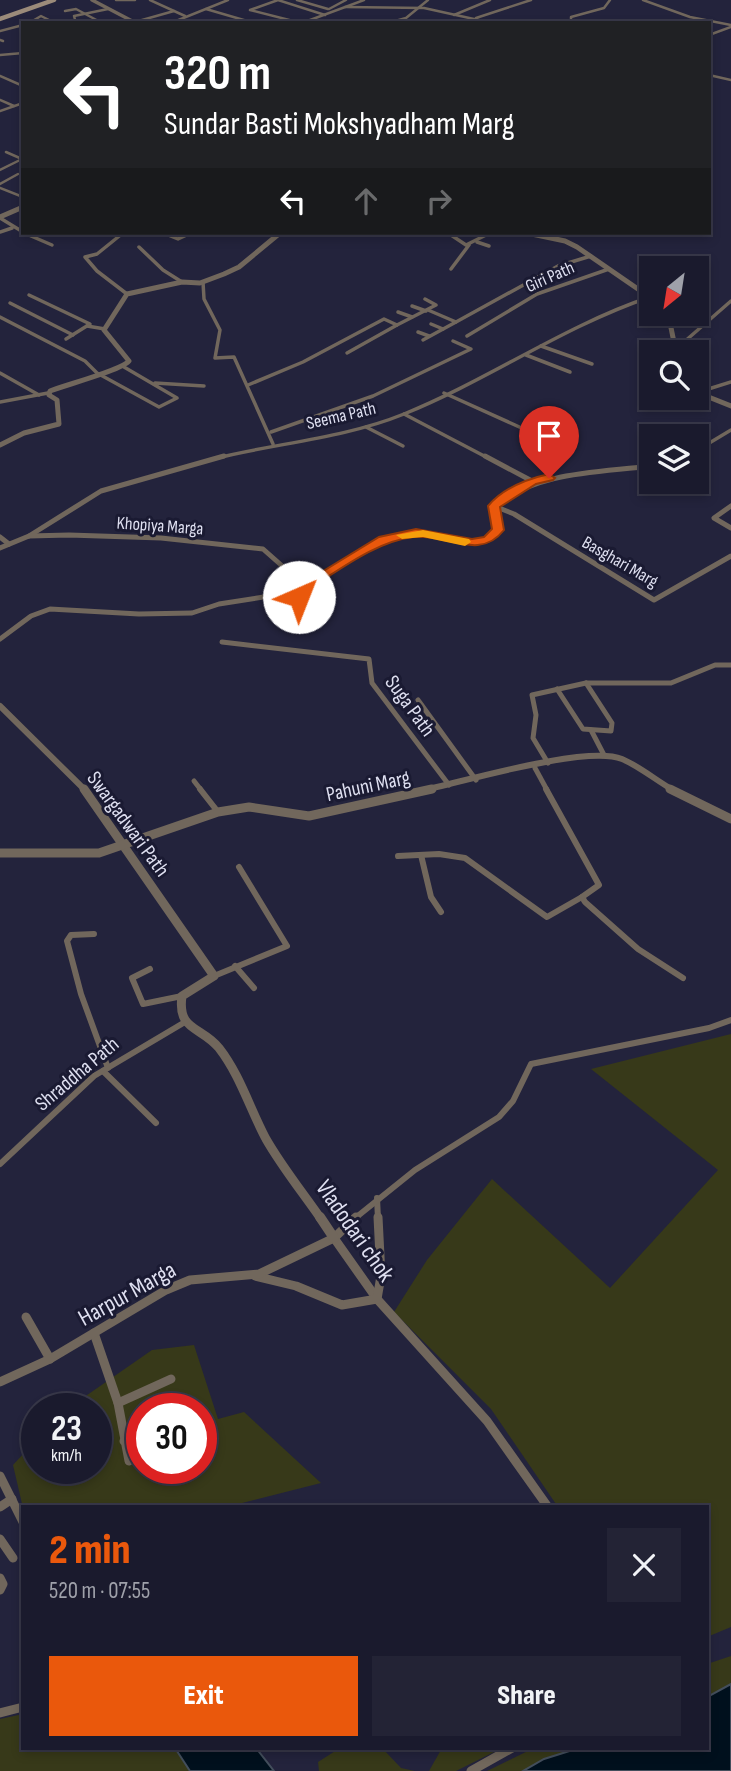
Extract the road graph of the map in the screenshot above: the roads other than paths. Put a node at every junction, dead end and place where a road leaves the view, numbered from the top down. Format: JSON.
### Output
{"nodes":[{"id":1,"x":54,"y":0,"type":"edge"},
{"id":2,"x":92,"y":0,"type":"edge"},
{"id":3,"x":116,"y":0,"type":"edge"},
{"id":4,"x":135,"y":0,"type":"edge"},
{"id":5,"x":150,"y":0,"type":"edge"},
{"id":6,"x":228,"y":0,"type":"edge"},
{"id":7,"x":297,"y":0,"type":"edge"},
{"id":8,"x":346,"y":0,"type":"edge"},
{"id":9,"x":364,"y":0,"type":"edge"},
{"id":10,"x":428,"y":0,"type":"edge"},
{"id":11,"x":490,"y":0,"type":"edge"},
{"id":12,"x":531,"y":0,"type":"edge"},
{"id":13,"x":610,"y":0,"type":"edge"},
{"id":14,"x":643,"y":0,"type":"edge"},
{"id":15,"x":345,"y":7,"type":"junction"},
{"id":16,"x":419,"y":8,"type":"junction"},
{"id":17,"x":108,"y":9,"type":"junction"},
{"id":18,"x":205,"y":9,"type":"junction"},
{"id":19,"x":328,"y":9,"type":"junction"},
{"id":20,"x":338,"y":10,"type":"junction"},
{"id":21,"x":65,"y":11,"type":"dead end"},
{"id":22,"x":174,"y":11,"type":"junction"},
{"id":23,"x":84,"y":14,"type":"junction"},
{"id":24,"x":325,"y":15,"type":"junction"},
{"id":25,"x":454,"y":15,"type":"junction"},
{"id":26,"x":186,"y":16,"type":"junction"},
{"id":27,"x":474,"y":18,"type":"junction"},
{"id":28,"x":0,"y":19,"type":"edge"},
{"id":29,"x":32,"y":21,"type":"edge"},
{"id":30,"x":51,"y":21,"type":"edge"},
{"id":31,"x":75,"y":21,"type":"edge"},
{"id":32,"x":98,"y":21,"type":"edge"},
{"id":33,"x":133,"y":21,"type":"edge"},
{"id":34,"x":139,"y":21,"type":"edge"},
{"id":35,"x":175,"y":21,"type":"edge"},
{"id":36,"x":247,"y":21,"type":"edge"},
{"id":37,"x":293,"y":21,"type":"edge"},
{"id":38,"x":307,"y":21,"type":"edge"},
{"id":39,"x":398,"y":21,"type":"edge"},
{"id":40,"x":485,"y":21,"type":"edge"},
{"id":41,"x":571,"y":21,"type":"edge"},
{"id":42,"x":708,"y":21,"type":"edge"},
{"id":43,"x":711,"y":22,"type":"edge"},
{"id":44,"x":21,"y":25,"type":"edge"},
{"id":45,"x":731,"y":26,"type":"edge"},
{"id":46,"x":1,"y":30,"type":"edge"},
{"id":47,"x":711,"y":34,"type":"edge"},
{"id":48,"x":21,"y":54,"type":"edge"},
{"id":49,"x":0,"y":55,"type":"edge"},
{"id":50,"x":711,"y":75,"type":"edge"},
{"id":51,"x":0,"y":76,"type":"edge"},
{"id":52,"x":731,"y":80,"type":"edge"},
{"id":53,"x":21,"y":85,"type":"edge"},
{"id":54,"x":0,"y":100,"type":"edge"},
{"id":55,"x":21,"y":104,"type":"edge"},
{"id":56,"x":15,"y":106,"type":"junction"},
{"id":57,"x":0,"y":111,"type":"edge"},
{"id":58,"x":6,"y":152,"type":"dead end"},
{"id":59,"x":21,"y":158,"type":"edge"},
{"id":60,"x":21,"y":159,"type":"edge"},
{"id":61,"x":2,"y":169,"type":"edge"},
{"id":62,"x":18,"y":174,"type":"junction"},
{"id":63,"x":21,"y":176,"type":"edge"},
{"id":64,"x":0,"y":186,"type":"edge"},
{"id":65,"x":21,"y":196,"type":"edge"},
{"id":66,"x":21,"y":208,"type":"edge"},
{"id":67,"x":0,"y":218,"type":"edge"},
{"id":68,"x":12,"y":228,"type":"junction"},
{"id":69,"x":21,"y":231,"type":"edge"},
{"id":70,"x":0,"y":232,"type":"edge"},
{"id":71,"x":30,"y":235,"type":"edge"},
{"id":72,"x":121,"y":235,"type":"edge"},
{"id":73,"x":168,"y":235,"type":"edge"},
{"id":74,"x":187,"y":235,"type":"edge"},
{"id":75,"x":278,"y":235,"type":"edge"},
{"id":76,"x":450,"y":235,"type":"edge"},
{"id":77,"x":487,"y":235,"type":"edge"},
{"id":78,"x":536,"y":235,"type":"edge"},
{"id":79,"x":540,"y":236,"type":"junction"},
{"id":80,"x":546,"y":241,"type":"dead end"},
{"id":81,"x":477,"y":242,"type":"junction"},
{"id":82,"x":52,"y":245,"type":"dead end"},
{"id":83,"x":468,"y":245,"type":"junction"},
{"id":84,"x":489,"y":246,"type":"dead end"},
{"id":85,"x":139,"y":247,"type":"dead end"},
{"id":86,"x":591,"y":256,"type":"junction"},
{"id":87,"x":451,"y":269,"type":"dead end"},
{"id":88,"x":609,"y":269,"type":"junction"},
{"id":89,"x":182,"y":282,"type":"junction"},
{"id":90,"x":202,"y":284,"type":"junction"},
{"id":91,"x":639,"y":290,"type":"edge"},
{"id":92,"x":127,"y":294,"type":"junction"},
{"id":93,"x":29,"y":295,"type":"dead end"},
{"id":94,"x":425,"y":299,"type":"dead end"},
{"id":95,"x":731,"y":301,"type":"edge"},
{"id":96,"x":639,"y":302,"type":"edge"},
{"id":97,"x":10,"y":303,"type":"dead end"},
{"id":98,"x":412,"y":306,"type":"dead end"},
{"id":99,"x":427,"y":310,"type":"junction"},
{"id":100,"x":398,"y":312,"type":"dead end"},
{"id":101,"x":0,"y":317,"type":"edge"},
{"id":102,"x":412,"y":317,"type":"junction"},
{"id":103,"x":456,"y":322,"type":"junction"},
{"id":104,"x":431,"y":324,"type":"dead end"},
{"id":105,"x":397,"y":325,"type":"junction"},
{"id":106,"x":87,"y":326,"type":"junction"},
{"id":107,"x":105,"y":329,"type":"junction"},
{"id":108,"x":443,"y":329,"type":"junction"},
{"id":109,"x":418,"y":331,"type":"dead end"},
{"id":110,"x":73,"y":335,"type":"junction"},
{"id":111,"x":429,"y":336,"type":"junction"},
{"id":112,"x":467,"y":336,"type":"dead end"},
{"id":113,"x":66,"y":339,"type":"dead end"},
{"id":114,"x":423,"y":340,"type":"dead end"},
{"id":115,"x":686,"y":340,"type":"edge"},
{"id":116,"x":453,"y":341,"type":"dead end"},
{"id":117,"x":541,"y":346,"type":"junction"},
{"id":118,"x":347,"y":353,"type":"dead end"},
{"id":119,"x":525,"y":354,"type":"junction"},
{"id":120,"x":592,"y":365,"type":"dead end"},
{"id":121,"x":124,"y":367,"type":"junction"},
{"id":122,"x":570,"y":372,"type":"dead end"},
{"id":123,"x":0,"y":373,"type":"edge"},
{"id":124,"x":97,"y":373,"type":"junction"},
{"id":125,"x":731,"y":382,"type":"edge"},
{"id":126,"x":153,"y":383,"type":"junction"},
{"id":127,"x":248,"y":385,"type":"junction"},
{"id":128,"x":204,"y":386,"type":"dead end"},
{"id":129,"x":191,"y":387,"type":"junction"},
{"id":130,"x":709,"y":387,"type":"edge"},
{"id":131,"x":48,"y":393,"type":"junction"},
{"id":132,"x":444,"y":393,"type":"junction"},
{"id":133,"x":709,"y":394,"type":"edge"},
{"id":134,"x":39,"y":395,"type":"junction"},
{"id":135,"x":177,"y":398,"type":"junction"},
{"id":136,"x":0,"y":402,"type":"edge"},
{"id":137,"x":731,"y":406,"type":"edge"},
{"id":138,"x":404,"y":414,"type":"junction"},
{"id":139,"x":366,"y":427,"type":"junction"},
{"id":140,"x":731,"y":430,"type":"edge"},
{"id":141,"x":271,"y":432,"type":"junction"},
{"id":142,"x":546,"y":439,"type":"dead end"},
{"id":143,"x":709,"y":443,"type":"edge"},
{"id":144,"x":273,"y":444,"type":"junction"},
{"id":145,"x":0,"y":445,"type":"edge"},
{"id":146,"x":403,"y":446,"type":"dead end"},
{"id":147,"x":639,"y":468,"type":"edge"},
{"id":148,"x":533,"y":481,"type":"junction"},
{"id":149,"x":494,"y":506,"type":"junction"},
{"id":150,"x":731,"y":506,"type":"edge"},
{"id":151,"x":731,"y":528,"type":"edge"},
{"id":152,"x":29,"y":536,"type":"junction"},
{"id":153,"x":0,"y":537,"type":"edge"},
{"id":154,"x":9,"y":544,"type":"junction"},
{"id":155,"x":0,"y":548,"type":"edge"},
{"id":156,"x":731,"y":556,"type":"edge"},
{"id":157,"x":306,"y":587,"type":"junction"},
{"id":158,"x":295,"y":592,"type":"junction"},
{"id":159,"x":271,"y":609,"type":"dead end"},
{"id":160,"x":0,"y":639,"type":"edge"},
{"id":161,"x":222,"y":642,"type":"dead end"},
{"id":162,"x":731,"y":665,"type":"edge"},
{"id":163,"x":586,"y":683,"type":"junction"},
{"id":164,"x":557,"y":689,"type":"junction"},
{"id":165,"x":418,"y":700,"type":"dead end"},
{"id":166,"x":0,"y":706,"type":"edge"},
{"id":167,"x":591,"y":730,"type":"junction"},
{"id":168,"x":604,"y":755,"type":"junction"},
{"id":169,"x":548,"y":763,"type":"junction"},
{"id":170,"x":535,"y":768,"type":"junction"},
{"id":171,"x":194,"y":780,"type":"dead end"},
{"id":172,"x":476,"y":780,"type":"junction"},
{"id":173,"x":449,"y":785,"type":"junction"},
{"id":174,"x":218,"y":812,"type":"junction"},
{"id":175,"x":731,"y":819,"type":"edge"},
{"id":176,"x":124,"y":845,"type":"junction"},
{"id":177,"x":0,"y":853,"type":"edge"},
{"id":178,"x":421,"y":855,"type":"junction"},
{"id":179,"x":398,"y":856,"type":"dead end"},
{"id":180,"x":239,"y":867,"type":"dead end"},
{"id":181,"x":582,"y":897,"type":"junction"},
{"id":182,"x":441,"y":912,"type":"dead end"},
{"id":183,"x":94,"y":934,"type":"dead end"},
{"id":184,"x":234,"y":965,"type":"junction"},
{"id":185,"x":150,"y":969,"type":"dead end"},
{"id":186,"x":214,"y":976,"type":"junction"},
{"id":187,"x":684,"y":978,"type":"dead end"},
{"id":188,"x":254,"y":988,"type":"dead end"},
{"id":189,"x":182,"y":996,"type":"junction"},
{"id":190,"x":731,"y":1020,"type":"edge"},
{"id":191,"x":185,"y":1022,"type":"junction"},
{"id":192,"x":105,"y":1070,"type":"junction"},
{"id":193,"x":156,"y":1123,"type":"dead end"},
{"id":194,"x":0,"y":1164,"type":"edge"},
{"id":195,"x":377,"y":1199,"type":"junction"},
{"id":196,"x":334,"y":1238,"type":"junction"},
{"id":197,"x":247,"y":1275,"type":"junction"},
{"id":198,"x":377,"y":1299,"type":"junction"},
{"id":199,"x":26,"y":1317,"type":"dead end"},
{"id":200,"x":94,"y":1333,"type":"junction"},
{"id":201,"x":50,"y":1359,"type":"junction"},
{"id":202,"x":171,"y":1379,"type":"dead end"},
{"id":203,"x":0,"y":1382,"type":"edge"},
{"id":204,"x":118,"y":1403,"type":"junction"},
{"id":205,"x":124,"y":1441,"type":"joint"},
{"id":206,"x":126,"y":1449,"type":"edge"},
{"id":207,"x":0,"y":1476,"type":"edge"},
{"id":208,"x":12,"y":1499,"type":"junction"},
{"id":209,"x":547,"y":1505,"type":"edge"},
{"id":210,"x":0,"y":1507,"type":"edge"},
{"id":211,"x":21,"y":1518,"type":"edge"},
{"id":212,"x":0,"y":1539,"type":"edge"},
{"id":213,"x":13,"y":1558,"type":"dead end"},
{"id":214,"x":0,"y":1578,"type":"edge"},
{"id":215,"x":0,"y":1590,"type":"edge"},
{"id":216,"x":21,"y":1708,"type":"edge"},
{"id":217,"x":0,"y":1713,"type":"edge"},
{"id":218,"x":508,"y":1750,"type":"edge"},
{"id":219,"x":471,"y":1771,"type":"edge"}],
"edges":[{"from":1,"to":28,"type":"main road"},
{"from":2,"to":17,"type":"street"},
{"from":3,"to":4,"type":"street"},
{"from":5,"to":22,"type":"street"},
{"from":6,"to":18,"type":"street"},
{"from":7,"to":19,"type":"street"},
{"from":8,"to":19,"type":"street"},
{"from":9,"to":15,"type":"street"},
{"from":10,"to":16,"type":"street"},
{"from":11,"to":25,"type":"street"},
{"from":12,"to":27,"type":"street"},
{"from":13,"to":41,"type":"street"},
{"from":14,"to":42,"type":"street"},
{"from":15,"to":16,"type":"street"},
{"from":15,"to":20,"type":"street"},
{"from":16,"to":25,"type":"street"},
{"from":16,"to":39,"type":"street"},
{"from":17,"to":23,"type":"street"},
{"from":17,"to":33,"type":"street"},
{"from":18,"to":26,"type":"street"},
{"from":18,"to":36,"type":"street"},
{"from":19,"to":20,"type":"street"},
{"from":20,"to":24,"type":"street"},
{"from":21,"to":23,"type":"street"},
{"from":22,"to":26,"type":"street"},
{"from":22,"to":34,"type":"street"},
{"from":23,"to":31,"type":"street"},
{"from":23,"to":32,"type":"street"},
{"from":24,"to":37,"type":"street"},
{"from":24,"to":38,"type":"street"},
{"from":25,"to":27,"type":"street"},
{"from":26,"to":35,"type":"street"},
{"from":27,"to":40,"type":"street"},
{"from":29,"to":30,"type":"street"},
{"from":43,"to":45,"type":"street"},
{"from":44,"to":46,"type":"street"},
{"from":45,"to":47,"type":"street"},
{"from":48,"to":49,"type":"street"},
{"from":50,"to":52,"type":"street"},
{"from":51,"to":53,"type":"street"},
{"from":54,"to":56,"type":"street"},
{"from":55,"to":56,"type":"street"},
{"from":56,"to":57,"type":"street"},
{"from":58,"to":59,"type":"street"},
{"from":60,"to":61,"type":"street"},
{"from":61,"to":62,"type":"street"},
{"from":62,"to":63,"type":"street"},
{"from":62,"to":64,"type":"street"},
{"from":64,"to":65,"type":"street"},
{"from":66,"to":67,"type":"street"},
{"from":67,"to":68,"type":"street"},
{"from":68,"to":69,"type":"street"},
{"from":68,"to":70,"type":"street"},
{"from":71,"to":82,"type":"street"},
{"from":72,"to":92,"type":"street"},
{"from":73,"to":74,"type":"street"},
{"from":75,"to":90,"type":"street"},
{"from":76,"to":83,"type":"street"},
{"from":77,"to":81,"type":"street"},
{"from":78,"to":79,"type":"street"},
{"from":79,"to":80,"type":"street"},
{"from":79,"to":86,"type":"street"},
{"from":81,"to":83,"type":"street"},
{"from":81,"to":84,"type":"street"},
{"from":83,"to":87,"type":"street"},
{"from":85,"to":89,"type":"street"},
{"from":86,"to":88,"type":"street"},
{"from":86,"to":103,"type":"street"},
{"from":88,"to":91,"type":"street"},
{"from":88,"to":112,"type":"street","name":"Giri Path"},
{"from":89,"to":90,"type":"street"},
{"from":89,"to":92,"type":"street"},
{"from":90,"to":127,"type":"street"},
{"from":92,"to":107,"type":"street"},
{"from":93,"to":106,"type":"street"},
{"from":94,"to":99,"type":"street"},
{"from":95,"to":115,"type":"street"},
{"from":96,"to":117,"type":"street","name":"Seema Path"},
{"from":97,"to":110,"type":"street"},
{"from":98,"to":99,"type":"street"},
{"from":99,"to":102,"type":"street"},
{"from":99,"to":103,"type":"street"},
{"from":100,"to":102,"type":"street"},
{"from":101,"to":124,"type":"street"},
{"from":102,"to":105,"type":"street"},
{"from":103,"to":108,"type":"street"},
{"from":104,"to":108,"type":"street"},
{"from":105,"to":118,"type":"street"},
{"from":105,"to":127,"type":"street"},
{"from":106,"to":107,"type":"street"},
{"from":106,"to":110,"type":"street"},
{"from":107,"to":121,"type":"street"},
{"from":108,"to":111,"type":"street"},
{"from":109,"to":111,"type":"street"},
{"from":110,"to":113,"type":"street"},
{"from":111,"to":114,"type":"street"},
{"from":116,"to":141,"type":"street"},
{"from":117,"to":119,"type":"street","name":"Seema Path"},
{"from":117,"to":120,"type":"street"},
{"from":119,"to":122,"type":"street"},
{"from":119,"to":132,"type":"street","name":"Seema Path"},
{"from":121,"to":124,"type":"street"},
{"from":121,"to":126,"type":"street"},
{"from":123,"to":134,"type":"street"},
{"from":124,"to":131,"type":"street"},
{"from":124,"to":135,"type":"street"},
{"from":125,"to":130,"type":"street"},
{"from":126,"to":129,"type":"street"},
{"from":126,"to":135,"type":"street"},
{"from":127,"to":141,"type":"street"},
{"from":128,"to":129,"type":"street"},
{"from":129,"to":135,"type":"street"},
{"from":131,"to":134,"type":"street"},
{"from":131,"to":145,"type":"street"},
{"from":132,"to":138,"type":"street","name":"Seema Path"},
{"from":132,"to":142,"type":"street"},
{"from":133,"to":137,"type":"street"},
{"from":134,"to":136,"type":"street"},
{"from":138,"to":139,"type":"street","name":"Seema Path"},
{"from":138,"to":148,"type":"street"},
{"from":139,"to":144,"type":"street","name":"Seema Path"},
{"from":139,"to":146,"type":"street"},
{"from":140,"to":143,"type":"street"},
{"from":141,"to":144,"type":"street"},
{"from":144,"to":152,"type":"street","name":"Seema Path"},
{"from":147,"to":148,"type":"street"},
{"from":148,"to":149,"type":"street"},
{"from":149,"to":156,"type":"street","name":"Basghari Marg"},
{"from":149,"to":157,"type":"street"},
{"from":150,"to":151,"type":"street"},
{"from":152,"to":154,"type":"street","name":"Khopiya Marga"},
{"from":152,"to":157,"type":"street","name":"Khopiya Marga"},
{"from":153,"to":154,"type":"street"},
{"from":154,"to":155,"type":"street","name":"Khopiya Marga"},
{"from":157,"to":158,"type":"street"},
{"from":158,"to":159,"type":"street"},
{"from":158,"to":160,"type":"street"},
{"from":161,"to":173,"type":"street","name":"Suga Path"},
{"from":162,"to":163,"type":"street"},
{"from":163,"to":164,"type":"street"},
{"from":163,"to":167,"type":"street"},
{"from":164,"to":167,"type":"street"},
{"from":164,"to":169,"type":"street"},
{"from":165,"to":172,"type":"street"},
{"from":166,"to":176,"type":"street","name":"Swargadwari Path"},
{"from":167,"to":168,"type":"street"},
{"from":168,"to":169,"type":"street","name":"Pahuni Marg"},
{"from":168,"to":175,"type":"street","name":"Pahuni Marg"},
{"from":169,"to":170,"type":"street","name":"Pahuni Marg"},
{"from":170,"to":172,"type":"street","name":"Pahuni Marg"},
{"from":170,"to":181,"type":"street"},
{"from":171,"to":174,"type":"street"},
{"from":172,"to":173,"type":"street","name":"Pahuni Marg"},
{"from":173,"to":174,"type":"street","name":"Pahuni Marg"},
{"from":174,"to":176,"type":"street","name":"Pahuni Marg"},
{"from":176,"to":177,"type":"street","name":"Pahuni Marg"},
{"from":176,"to":186,"type":"street","name":"Swargadwari Path"},
{"from":178,"to":179,"type":"street"},
{"from":178,"to":181,"type":"street"},
{"from":178,"to":182,"type":"street"},
{"from":180,"to":184,"type":"street"},
{"from":181,"to":187,"type":"street"},
{"from":183,"to":192,"type":"street"},
{"from":184,"to":186,"type":"street"},
{"from":184,"to":188,"type":"street"},
{"from":185,"to":189,"type":"street"},
{"from":186,"to":189,"type":"street"},
{"from":189,"to":191,"type":"street"},
{"from":190,"to":195,"type":"street","name":"Harpur Marga"},
{"from":191,"to":192,"type":"street","name":"Shraddha Path"},
{"from":191,"to":196,"type":"street","name":"Vladodari chok"},
{"from":192,"to":193,"type":"street"},
{"from":192,"to":194,"type":"street","name":"Shraddha Path"},
{"from":195,"to":196,"type":"street","name":"Harpur Marga"},
{"from":195,"to":198,"type":"street"},
{"from":196,"to":197,"type":"street","name":"Harpur Marga"},
{"from":196,"to":198,"type":"street","name":"Vladodari chok"},
{"from":197,"to":198,"type":"street"},
{"from":197,"to":200,"type":"street","name":"Harpur Marga"},
{"from":198,"to":209,"type":"street","name":"Vladodari chok"},
{"from":199,"to":201,"type":"street"},
{"from":200,"to":201,"type":"street","name":"Harpur Marga"},
{"from":200,"to":204,"type":"street"},
{"from":201,"to":203,"type":"street","name":"Harpur Marga"},
{"from":202,"to":204,"type":"street"},
{"from":204,"to":205,"type":"street"},
{"from":205,"to":206,"type":"street"},
{"from":207,"to":208,"type":"street"},
{"from":208,"to":210,"type":"street"},
{"from":208,"to":211,"type":"street"},
{"from":212,"to":213,"type":"street"},
{"from":214,"to":215,"type":"street"},
{"from":216,"to":217,"type":"street"},
{"from":218,"to":219,"type":"street"}]}
